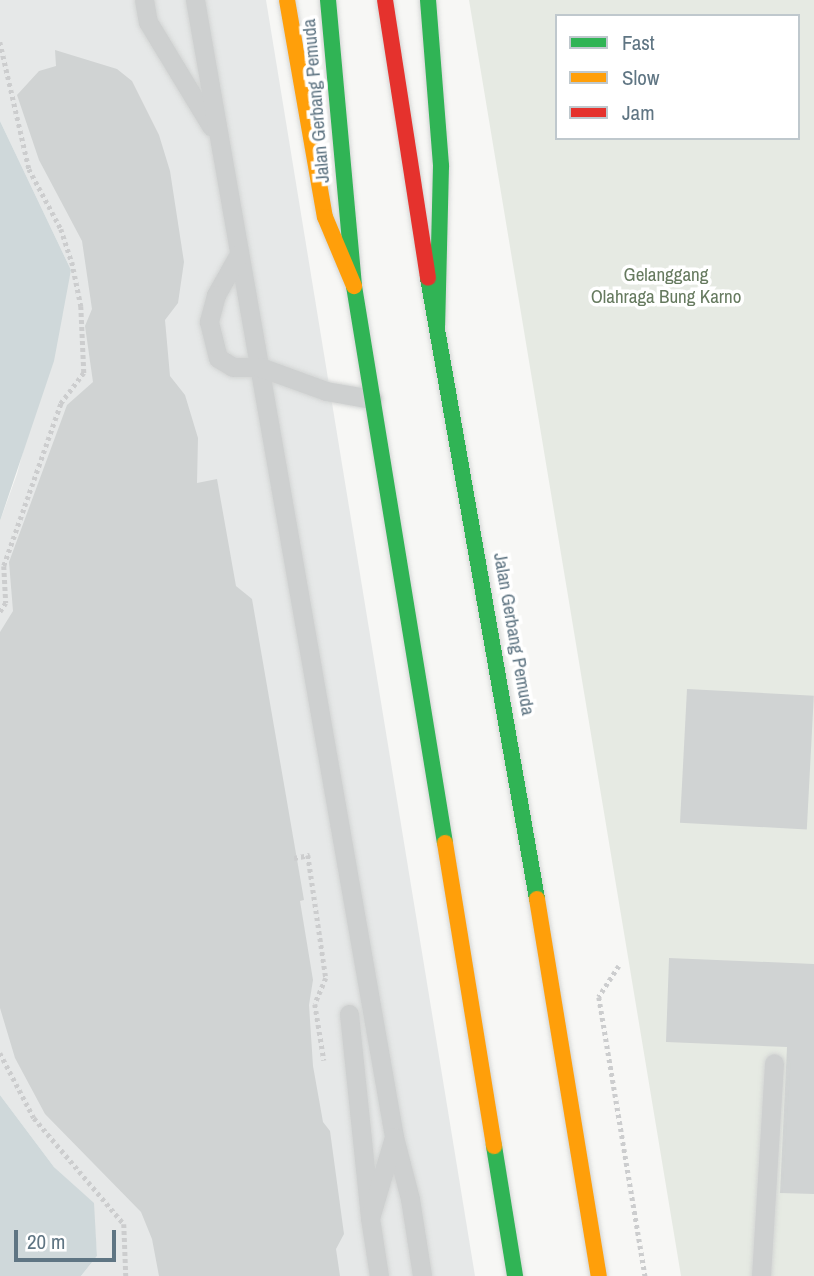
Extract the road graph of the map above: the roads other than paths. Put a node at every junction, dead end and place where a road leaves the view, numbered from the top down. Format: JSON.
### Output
{"nodes":[{"id":1,"x":144,"y":0,"type":"edge"},
{"id":2,"x":195,"y":0,"type":"edge"},
{"id":3,"x":287,"y":0,"type":"edge"},
{"id":4,"x":328,"y":0,"type":"edge"},
{"id":5,"x":385,"y":0,"type":"edge"},
{"id":6,"x":428,"y":0,"type":"edge"},
{"id":7,"x":219,"y":139,"type":"junction"},
{"id":8,"x":239,"y":254,"type":"junction"},
{"id":9,"x":354,"y":286,"type":"junction"},
{"id":10,"x":437,"y":325,"type":"junction"},
{"id":11,"x":260,"y":368,"type":"junction"},
{"id":12,"x":372,"y":399,"type":"junction"},
{"id":13,"x":349,"y":1014,"type":"dead end"},
{"id":14,"x":774,"y":1062,"type":"dead end"},
{"id":15,"x":394,"y":1138,"type":"junction"},
{"id":16,"x":370,"y":1218,"type":"junction"},
{"id":17,"x":379,"y":1276,"type":"edge"},
{"id":18,"x":422,"y":1276,"type":"edge"},
{"id":19,"x":515,"y":1276,"type":"edge"},
{"id":20,"x":599,"y":1276,"type":"edge"},
{"id":21,"x":761,"y":1276,"type":"edge"}],
"edges":[{"from":1,"to":7,"type":"lane"},
{"from":2,"to":7,"type":"lane"},
{"from":3,"to":9,"type":"main road"},
{"from":4,"to":9,"type":"main road","name":"Jalan Gerbang Pemuda"},
{"from":5,"to":10,"type":"main road","name":"Jalan Gerbang Pemuda"},
{"from":6,"to":10,"type":"main road"},
{"from":7,"to":8,"type":"lane"},
{"from":8,"to":11,"type":"lane"},
{"from":8,"to":11,"type":"lane"},
{"from":9,"to":12,"type":"main road","name":"Jalan Gerbang Pemuda"},
{"from":10,"to":20,"type":"main road","name":"Jalan Gerbang Pemuda"},
{"from":11,"to":12,"type":"lane"},
{"from":11,"to":15,"type":"lane"},
{"from":12,"to":19,"type":"main road","name":"Jalan Gerbang Pemuda"},
{"from":13,"to":16,"type":"lane"},
{"from":14,"to":21,"type":"lane"},
{"from":15,"to":16,"type":"lane"},
{"from":15,"to":18,"type":"lane"},
{"from":16,"to":17,"type":"lane"}]}
